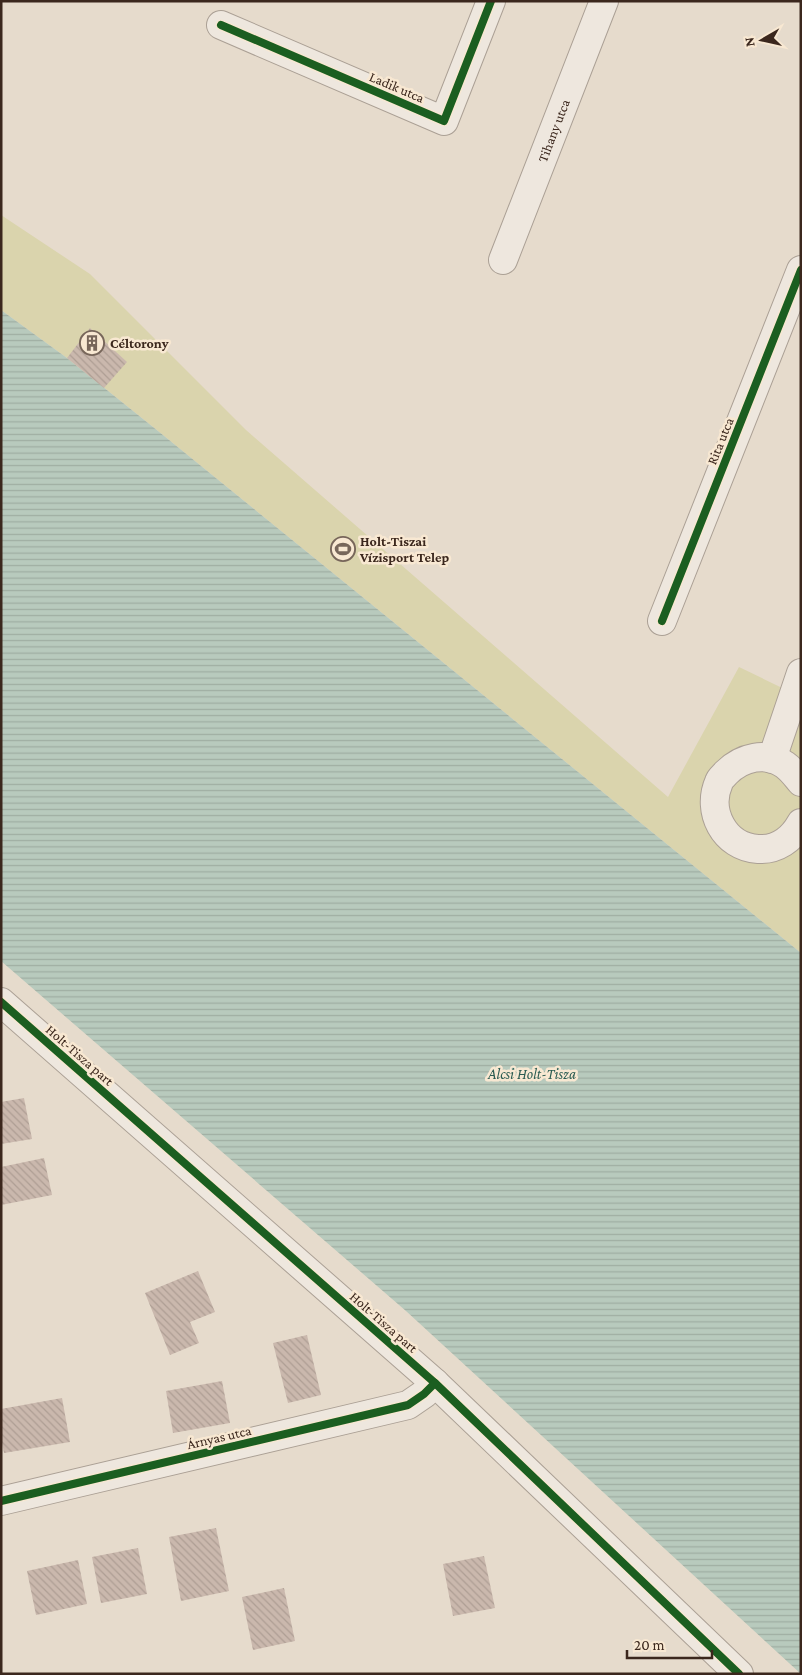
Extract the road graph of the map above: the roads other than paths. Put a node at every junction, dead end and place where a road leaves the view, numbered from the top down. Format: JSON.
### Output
{"nodes":[{"id":1,"x":491,"y":1,"type":"edge"},
{"id":2,"x":604,"y":1,"type":"edge"},
{"id":3,"x":220,"y":26,"type":"dead end"},
{"id":4,"x":503,"y":260,"type":"dead end"},
{"id":5,"x":801,"y":270,"type":"edge"},
{"id":6,"x":662,"y":621,"type":"dead end"},
{"id":7,"x":801,"y":673,"type":"edge"},
{"id":8,"x":772,"y":759,"type":"junction"},
{"id":9,"x":801,"y":782,"type":"edge"},
{"id":10,"x":801,"y":823,"type":"edge"},
{"id":11,"x":1,"y":1002,"type":"edge"},
{"id":12,"x":435,"y":1383,"type":"junction"},
{"id":13,"x":1,"y":1501,"type":"edge"},
{"id":14,"x":739,"y":1674,"type":"edge"}],
"edges":[{"from":1,"to":3,"type":"street","name":"Ladik utca"},
{"from":2,"to":4,"type":"street","name":"Tihany utca"},
{"from":5,"to":6,"type":"street","name":"Rita utca"},
{"from":7,"to":8,"type":"street"},
{"from":8,"to":9,"type":"street"},
{"from":8,"to":10,"type":"street"},
{"from":11,"to":12,"type":"street","name":"Holt-Tisza part"},
{"from":12,"to":13,"type":"street","name":"Árnyas utca"},
{"from":12,"to":14,"type":"street","name":"Holt-Tisza part"}]}
